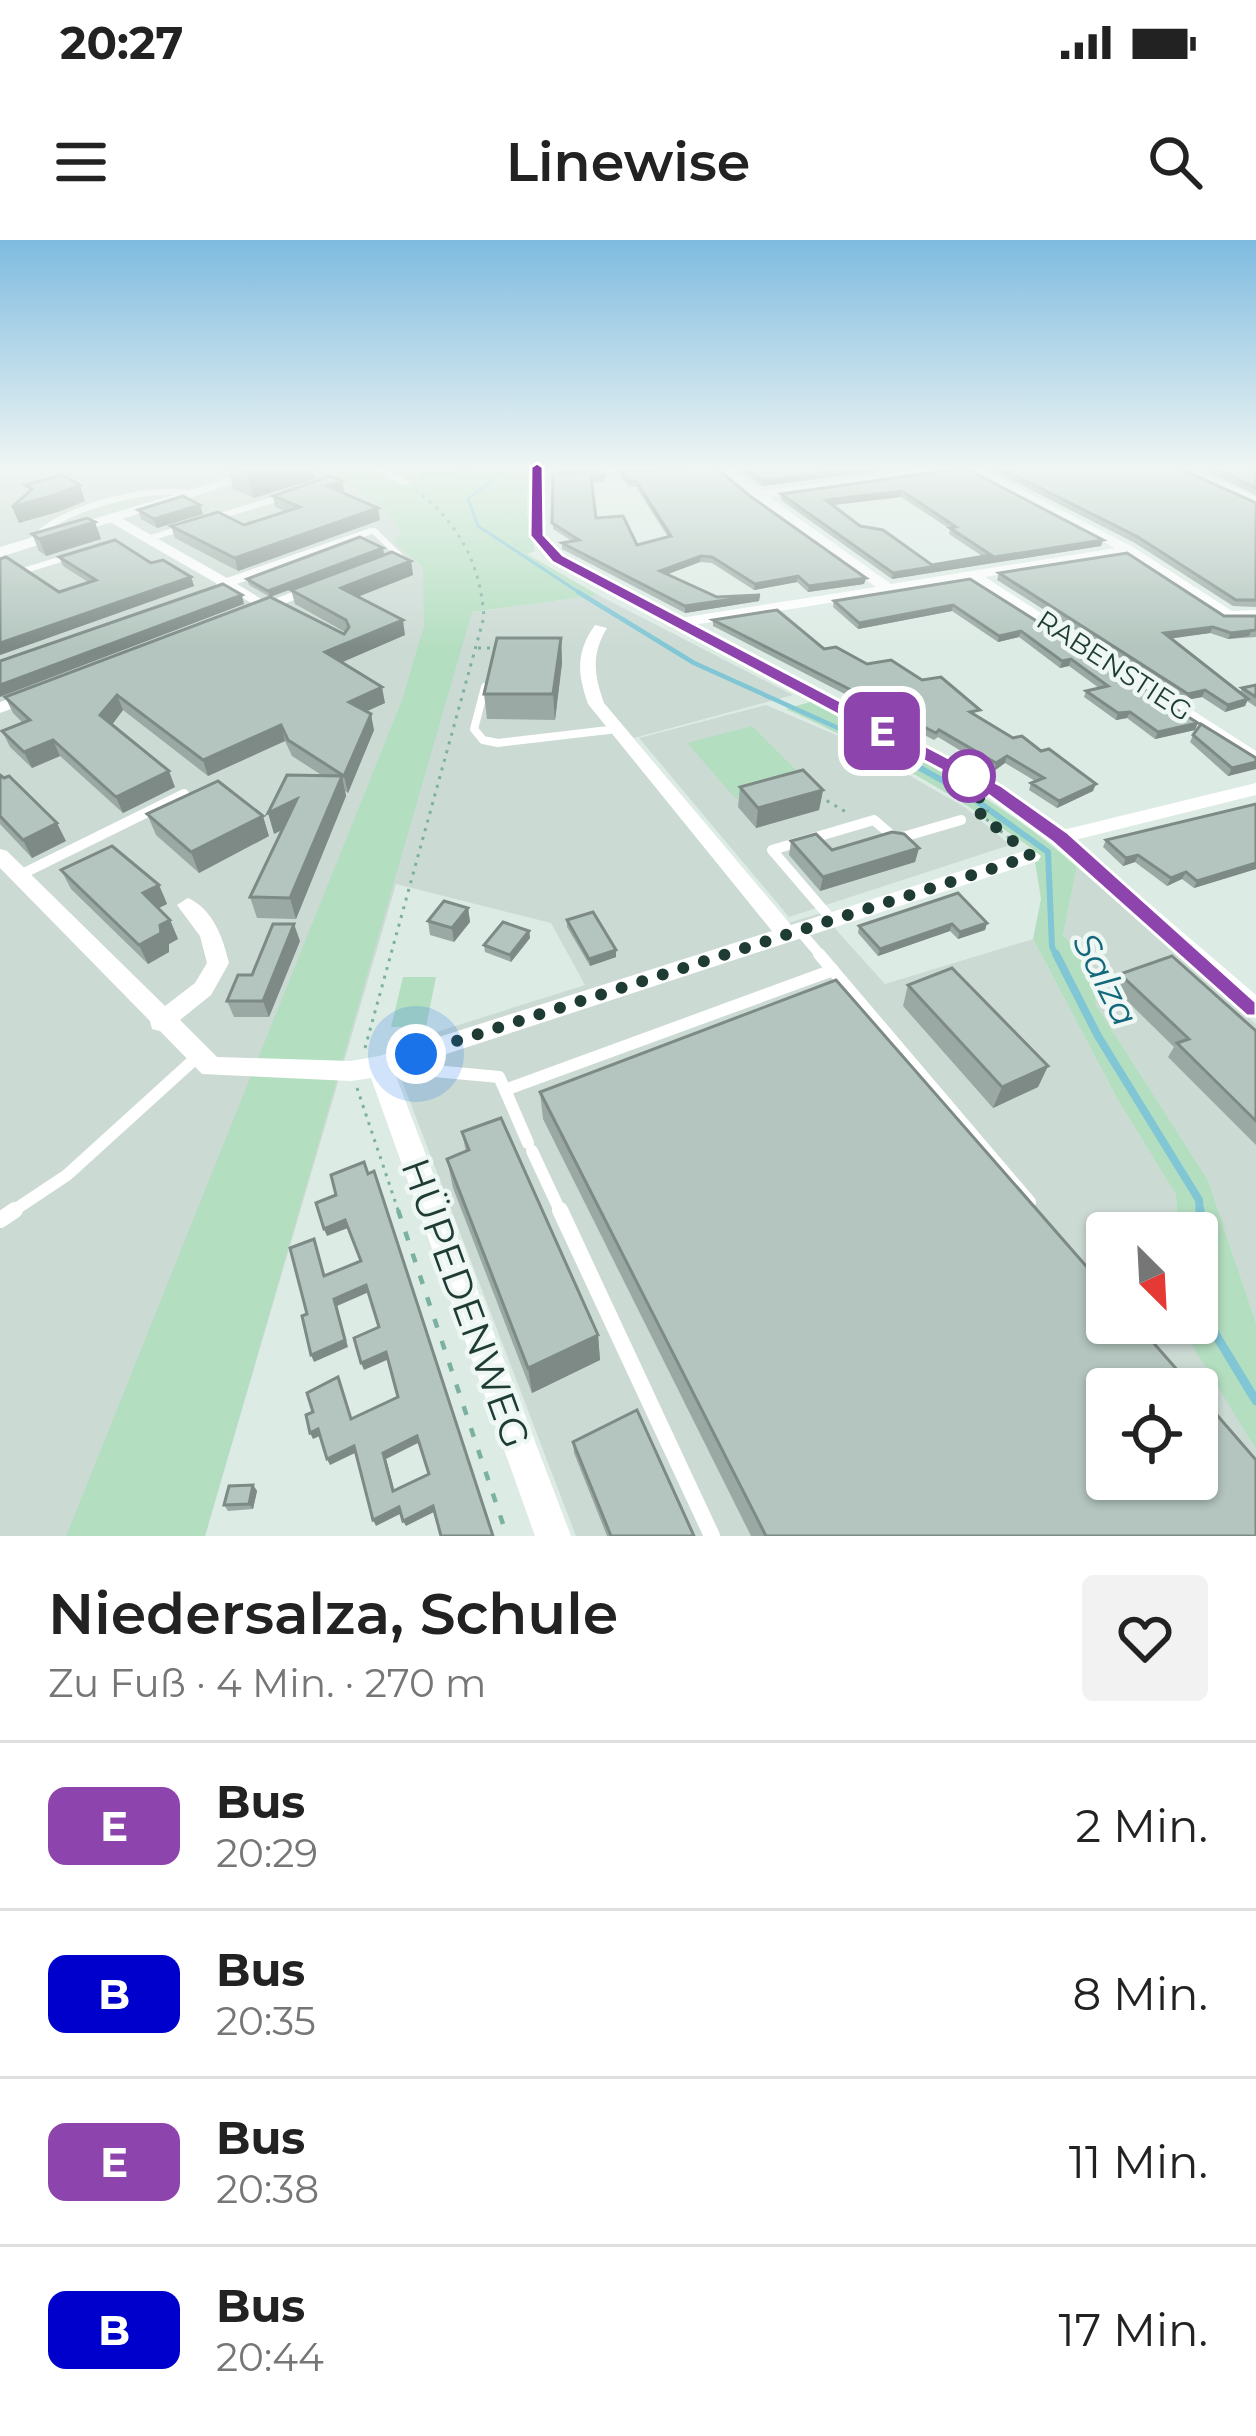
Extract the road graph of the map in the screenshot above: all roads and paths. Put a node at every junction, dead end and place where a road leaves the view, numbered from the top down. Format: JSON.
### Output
{"nodes":[{"id":1,"x":48,"y":527,"type":"edge"},
{"id":2,"x":81,"y":527,"type":"edge"},
{"id":3,"x":125,"y":527,"type":"edge"},
{"id":4,"x":172,"y":527,"type":"edge"},
{"id":5,"x":457,"y":527,"type":"edge"},
{"id":6,"x":535,"y":527,"type":"edge"},
{"id":7,"x":802,"y":527,"type":"edge"},
{"id":8,"x":1083,"y":527,"type":"edge"},
{"id":9,"x":374,"y":531,"type":"joint"},
{"id":10,"x":138,"y":537,"type":"junction"},
{"id":11,"x":30,"y":543,"type":"junction"},
{"id":12,"x":1127,"y":550,"type":"junction"},
{"id":13,"x":86,"y":551,"type":"edge"},
{"id":14,"x":0,"y":552,"type":"edge"},
{"id":15,"x":379,"y":563,"type":"edge"},
{"id":16,"x":26,"y":570,"type":"edge"},
{"id":17,"x":971,"y":574,"type":"junction"},
{"id":18,"x":226,"y":583,"type":"junction"},
{"id":19,"x":316,"y":587,"type":"edge"},
{"id":20,"x":887,"y":588,"type":"junction"},
{"id":21,"x":205,"y":591,"type":"edge"},
{"id":22,"x":271,"y":604,"type":"junction"},
{"id":23,"x":292,"y":612,"type":"edge"},
{"id":24,"x":1256,"y":614,"type":"edge"},
{"id":25,"x":222,"y":623,"type":"edge"},
{"id":26,"x":677,"y":623,"type":"junction"},
{"id":27,"x":600,"y":628,"type":"dead end"},
{"id":28,"x":476,"y":648,"type":"junction"},
{"id":29,"x":498,"y":648,"type":"edge"},
{"id":30,"x":485,"y":687,"type":"edge"},
{"id":31,"x":44,"y":691,"type":"edge"},
{"id":32,"x":0,"y":707,"type":"edge"},
{"id":33,"x":617,"y":729,"type":"junction"},
{"id":34,"x":1256,"y":759,"type":"edge"},
{"id":35,"x":1256,"y":789,"type":"edge"},
{"id":36,"x":184,"y":794,"type":"edge"},
{"id":37,"x":809,"y":799,"type":"edge"},
{"id":38,"x":986,"y":812,"type":"dead end"},
{"id":39,"x":961,"y":820,"type":"dead end"},
{"id":40,"x":862,"y":824,"type":"junction"},
{"id":41,"x":1060,"y":837,"type":"junction"},
{"id":42,"x":0,"y":856,"type":"edge"},
{"id":43,"x":1031,"y":856,"type":"joint"},
{"id":44,"x":18,"y":876,"type":"junction"},
{"id":45,"x":188,"y":905,"type":"dead end"},
{"id":46,"x":832,"y":920,"type":"junction"},
{"id":47,"x":793,"y":933,"type":"junction"},
{"id":48,"x":833,"y":970,"type":"junction"},
{"id":49,"x":1256,"y":1009,"type":"edge"},
{"id":50,"x":161,"y":1022,"type":"junction"},
{"id":51,"x":197,"y":1057,"type":"junction"},
{"id":52,"x":363,"y":1069,"type":"junction"},
{"id":53,"x":505,"y":1090,"type":"junction"},
{"id":54,"x":0,"y":1220,"type":"edge"},
{"id":55,"x":1046,"y":1221,"type":"edge"},
{"id":56,"x":506,"y":1536,"type":"edge"},
{"id":57,"x":553,"y":1536,"type":"edge"},
{"id":58,"x":712,"y":1536,"type":"edge"}],
"edges":[{"from":1,"to":11,"type":"lane"},
{"from":2,"to":11,"type":"main road"},
{"from":3,"to":10,"type":"street"},
{"from":4,"to":10,"type":"lane"},
{"from":5,"to":28,"type":"path"},
{"from":6,"to":26,"type":"street"},
{"from":7,"to":20,"type":"street"},
{"from":8,"to":12,"type":"street"},
{"from":9,"to":15,"type":"lane"},
{"from":9,"to":18,"type":"street"},
{"from":10,"to":18,"type":"street"},
{"from":11,"to":14,"type":"main road"},
{"from":12,"to":17,"type":"street"},
{"from":12,"to":24,"type":"street"},
{"from":13,"to":16,"type":"lane"},
{"from":17,"to":20,"type":"street"},
{"from":17,"to":34,"type":"street","name":"RABENSTIEG"},
{"from":18,"to":21,"type":"street"},
{"from":18,"to":22,"type":"street"},
{"from":19,"to":22,"type":"lane"},
{"from":20,"to":26,"type":"street"},
{"from":22,"to":23,"type":"lane"},
{"from":22,"to":25,"type":"street"},
{"from":26,"to":41,"type":"street"},
{"from":27,"to":33,"type":"street"},
{"from":28,"to":29,"type":"path"},
{"from":28,"to":52,"type":"path"},
{"from":30,"to":33,"type":"lane"},
{"from":31,"to":32,"type":"street"},
{"from":33,"to":47,"type":"street"},
{"from":35,"to":41,"type":"street"},
{"from":36,"to":44,"type":"lane"},
{"from":37,"to":40,"type":"path"},
{"from":38,"to":43,"type":"path"},
{"from":39,"to":40,"type":"lane"},
{"from":40,"to":46,"type":"lane"},
{"from":41,"to":49,"type":"street"},
{"from":42,"to":44,"type":"street"},
{"from":43,"to":46,"type":"street"},
{"from":44,"to":50,"type":"street"},
{"from":45,"to":50,"type":"street"},
{"from":46,"to":47,"type":"street"},
{"from":47,"to":48,"type":"lane"},
{"from":47,"to":52,"type":"street"},
{"from":48,"to":53,"type":"lane"},
{"from":48,"to":55,"type":"lane"},
{"from":50,"to":51,"type":"street"},
{"from":51,"to":52,"type":"street"},
{"from":51,"to":54,"type":"lane"},
{"from":52,"to":53,"type":"lane"},
{"from":52,"to":56,"type":"path"},
{"from":52,"to":57,"type":"street","name":"HÜPEDENWEG"},
{"from":53,"to":58,"type":"lane"}]}
